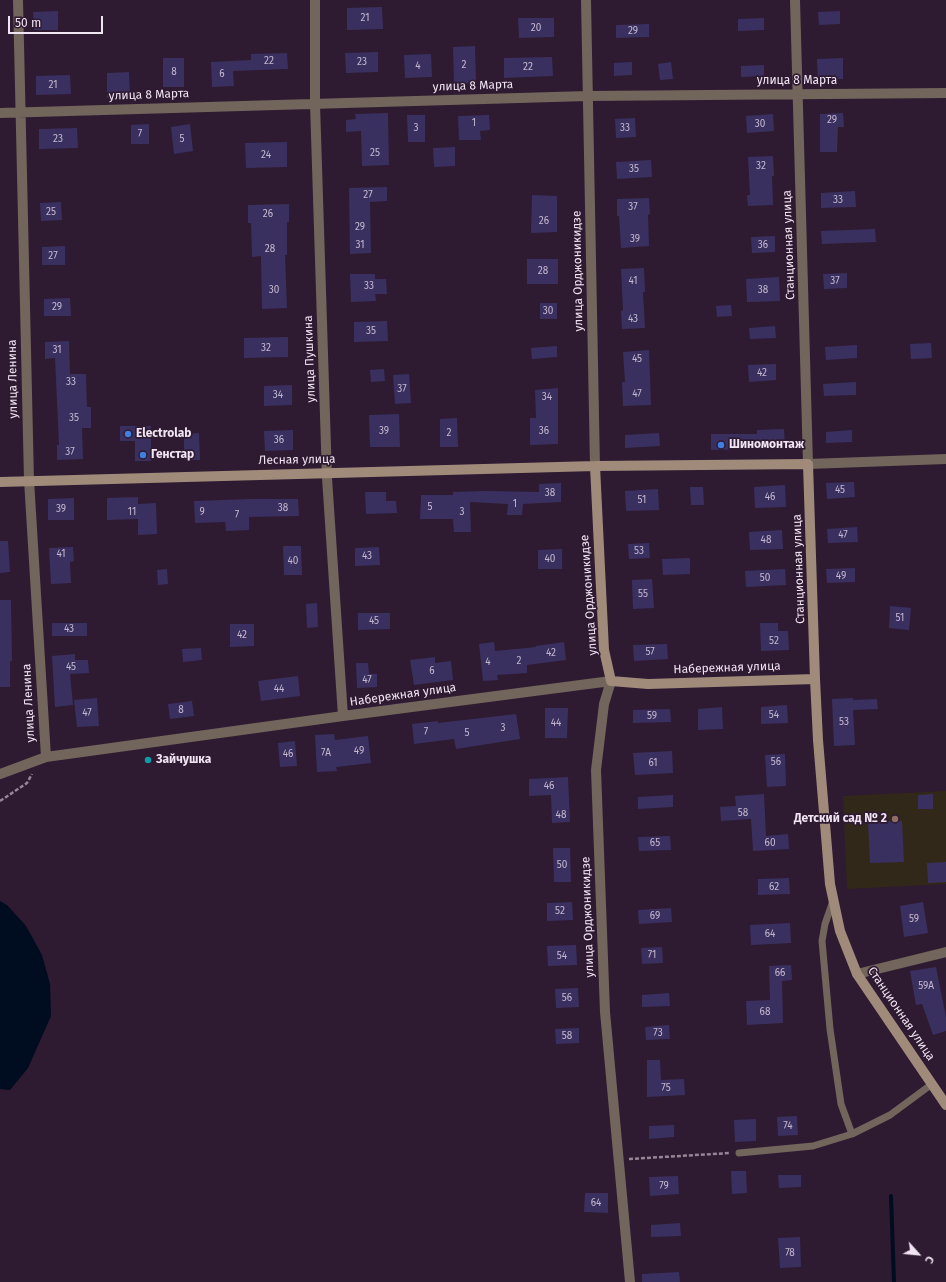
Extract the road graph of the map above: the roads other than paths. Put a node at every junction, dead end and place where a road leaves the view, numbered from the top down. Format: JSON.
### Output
{"nodes":[{"id":1,"x":18,"y":0,"type":"edge"},
{"id":2,"x":315,"y":0,"type":"edge"},
{"id":3,"x":586,"y":0,"type":"edge"},
{"id":4,"x":795,"y":0,"type":"edge"},
{"id":5,"x":946,"y":93,"type":"edge"},
{"id":6,"x":797,"y":94,"type":"junction"},
{"id":7,"x":588,"y":96,"type":"junction"},
{"id":8,"x":315,"y":104,"type":"junction"},
{"id":9,"x":21,"y":112,"type":"junction"},
{"id":10,"x":0,"y":113,"type":"edge"},
{"id":11,"x":946,"y":459,"type":"edge"},
{"id":12,"x":808,"y":464,"type":"junction"},
{"id":13,"x":595,"y":466,"type":"junction"},
{"id":14,"x":327,"y":473,"type":"junction"},
{"id":15,"x":29,"y":480,"type":"junction"},
{"id":16,"x":0,"y":482,"type":"edge"},
{"id":17,"x":815,"y":679,"type":"junction"},
{"id":18,"x":611,"y":681,"type":"junction"},
{"id":19,"x":343,"y":716,"type":"junction"},
{"id":20,"x":43,"y":758,"type":"junction"},
{"id":21,"x":0,"y":774,"type":"edge"},
{"id":22,"x":834,"y":901,"type":"junction"},
{"id":23,"x":946,"y":952,"type":"edge"},
{"id":24,"x":857,"y":974,"type":"junction"},
{"id":25,"x":932,"y":1084,"type":"junction"},
{"id":26,"x":946,"y":1105,"type":"edge"},
{"id":27,"x":852,"y":1134,"type":"junction"},
{"id":28,"x":739,"y":1153,"type":"road end"},
{"id":29,"x":630,"y":1282,"type":"edge"}],
"edges":[{"from":1,"to":9,"type":"street","name":"улица Ленина"},
{"from":2,"to":8,"type":"street","name":"улица Пушкина"},
{"from":3,"to":7,"type":"street","name":"улица Орджоникидзе"},
{"from":4,"to":6,"type":"street","name":"Станционная улица"},
{"from":5,"to":6,"type":"street","name":"улица 8 Марта"},
{"from":6,"to":7,"type":"street","name":"улица 8 Марта"},
{"from":6,"to":12,"type":"street","name":"Станционная улица"},
{"from":7,"to":8,"type":"street","name":"улица 8 Марта"},
{"from":7,"to":13,"type":"street","name":"улица Орджоникидзе"},
{"from":8,"to":9,"type":"street","name":"улица 8 Марта"},
{"from":8,"to":14,"type":"street","name":"улица Пушкина"},
{"from":9,"to":10,"type":"street","name":"улица 8 Марта"},
{"from":9,"to":15,"type":"street","name":"улица Ленина"},
{"from":11,"to":12,"type":"street"},
{"from":12,"to":13,"type":"main road","name":"Лесная улица"},
{"from":12,"to":17,"type":"main road","name":"Станционная улица"},
{"from":13,"to":14,"type":"main road","name":"Лесная улица"},
{"from":13,"to":18,"type":"main road","name":"улица Орджоникидзе"},
{"from":14,"to":15,"type":"main road","name":"Лесная улица"},
{"from":14,"to":19,"type":"street","name":"улица Пушкина"},
{"from":15,"to":16,"type":"main road","name":"Лесная улица"},
{"from":15,"to":20,"type":"street","name":"улица Ленина"},
{"from":17,"to":18,"type":"main road","name":"Набережная улица"},
{"from":17,"to":22,"type":"main road","name":"Станционная улица"},
{"from":18,"to":19,"type":"street","name":"Набережная улица"},
{"from":18,"to":29,"type":"street","name":"улица Орджоникидзе"},
{"from":19,"to":20,"type":"street","name":"Набережная улица"},
{"from":20,"to":21,"type":"street","name":"Набережная улица"},
{"from":22,"to":24,"type":"main road","name":"Станционная улица"},
{"from":22,"to":27,"type":"lane"},
{"from":23,"to":24,"type":"street"},
{"from":24,"to":25,"type":"main road","name":"Станционная улица"},
{"from":25,"to":26,"type":"main road","name":"Станционная улица"},
{"from":25,"to":27,"type":"lane"},
{"from":27,"to":28,"type":"lane"}]}
